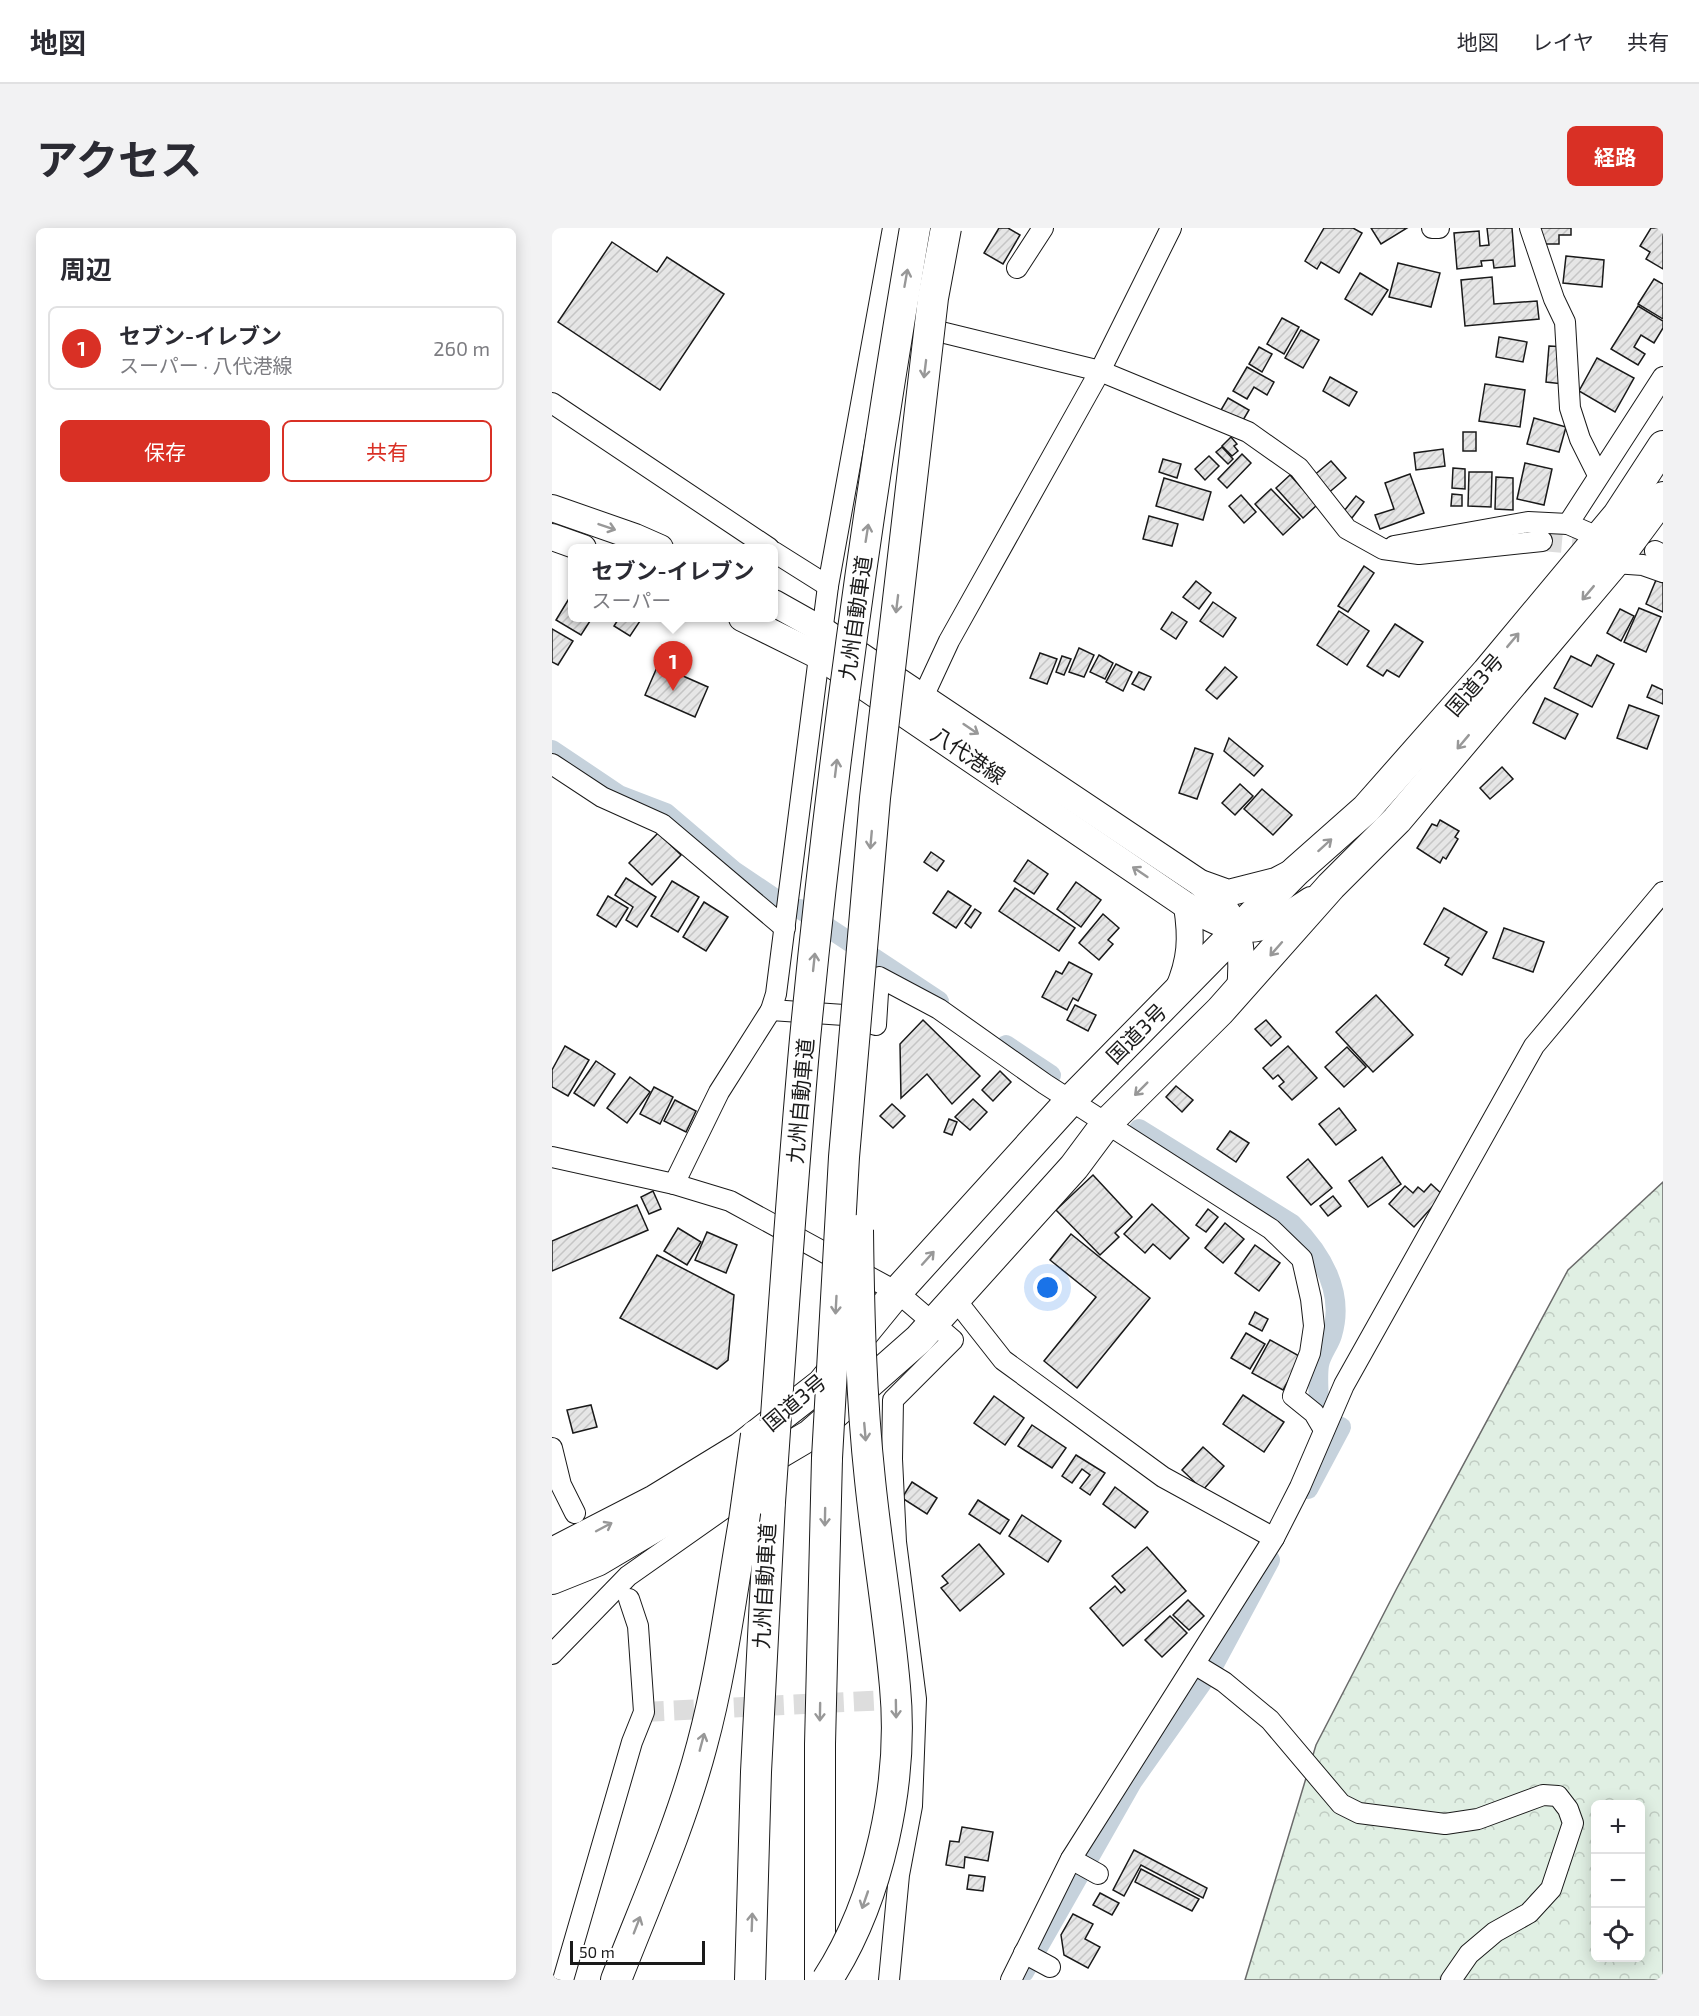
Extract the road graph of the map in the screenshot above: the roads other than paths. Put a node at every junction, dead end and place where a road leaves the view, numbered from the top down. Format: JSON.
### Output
{"nodes":[{"id":1,"x":893,"y":228,"type":"edge"},
{"id":2,"x":915,"y":228,"type":"edge"},
{"id":3,"x":945,"y":228,"type":"edge"},
{"id":4,"x":1043,"y":228,"type":"edge"},
{"id":5,"x":1171,"y":228,"type":"edge"},
{"id":6,"x":1432,"y":228,"type":"edge"},
{"id":7,"x":1438,"y":228,"type":"edge"},
{"id":8,"x":1530,"y":228,"type":"edge"},
{"id":9,"x":1017,"y":268,"type":"dead end"},
{"id":10,"x":877,"y":324,"type":"junction"},
{"id":11,"x":1100,"y":371,"type":"junction"},
{"id":12,"x":1663,"y":377,"type":"edge"},
{"id":13,"x":552,"y":403,"type":"edge"},
{"id":14,"x":1663,"y":427,"type":"edge"},
{"id":15,"x":1663,"y":446,"type":"edge"},
{"id":16,"x":1598,"y":475,"type":"junction"},
{"id":17,"x":1663,"y":497,"type":"edge"},
{"id":18,"x":552,"y":508,"type":"edge"},
{"id":19,"x":1568,"y":524,"type":"junction"},
{"id":20,"x":1603,"y":532,"type":"junction"},
{"id":21,"x":552,"y":537,"type":"edge"},
{"id":22,"x":1542,"y":541,"type":"tunnel mouth"},
{"id":23,"x":570,"y":544,"type":"edge"},
{"id":24,"x":650,"y":544,"type":"edge"},
{"id":25,"x":762,"y":544,"type":"edge"},
{"id":26,"x":1383,"y":549,"type":"junction"},
{"id":27,"x":778,"y":555,"type":"edge"},
{"id":28,"x":1614,"y":563,"type":"junction"},
{"id":29,"x":1663,"y":572,"type":"edge"},
{"id":30,"x":828,"y":586,"type":"junction"},
{"id":31,"x":778,"y":605,"type":"edge"},
{"id":32,"x":750,"y":622,"type":"edge"},
{"id":33,"x":822,"y":630,"type":"junction"},
{"id":34,"x":819,"y":656,"type":"junction"},
{"id":35,"x":923,"y":697,"type":"junction"},
{"id":36,"x":552,"y":764,"type":"edge"},
{"id":37,"x":1296,"y":871,"type":"junction"},
{"id":38,"x":1200,"y":883,"type":"junction"},
{"id":39,"x":1331,"y":886,"type":"junction"},
{"id":40,"x":1663,"y":892,"type":"edge"},
{"id":41,"x":1187,"y":906,"type":"junction"},
{"id":42,"x":785,"y":928,"type":"junction"},
{"id":43,"x":1238,"y":930,"type":"junction"},
{"id":44,"x":1240,"y":990,"type":"junction"},
{"id":45,"x":1177,"y":993,"type":"junction"},
{"id":46,"x":771,"y":1010,"type":"junction"},
{"id":47,"x":856,"y":1017,"type":"junction"},
{"id":48,"x":806,"y":1038,"type":"junction"},
{"id":49,"x":1071,"y":1100,"type":"junction"},
{"id":50,"x":1106,"y":1124,"type":"junction"},
{"id":51,"x":552,"y":1157,"type":"edge"},
{"id":52,"x":674,"y":1184,"type":"junction"},
{"id":53,"x":897,"y":1292,"type":"junction"},
{"id":54,"x":956,"y":1299,"type":"junction"},
{"id":55,"x":926,"y":1330,"type":"junction"},
{"id":56,"x":1324,"y":1430,"type":"junction"},
{"id":57,"x":552,"y":1448,"type":"edge"},
{"id":58,"x":575,"y":1513,"type":"dead end"},
{"id":59,"x":1274,"y":1538,"type":"junction"},
{"id":60,"x":552,"y":1553,"type":"edge"},
{"id":61,"x":552,"y":1579,"type":"edge"},
{"id":62,"x":629,"y":1599,"type":"dead end"},
{"id":63,"x":552,"y":1654,"type":"edge"},
{"id":64,"x":1196,"y":1665,"type":"junction"},
{"id":65,"x":1071,"y":1859,"type":"junction"},
{"id":66,"x":1098,"y":1874,"type":"dead end"},
{"id":67,"x":1024,"y":1953,"type":"junction"},
{"id":68,"x":1050,"y":1967,"type":"dead end"},
{"id":69,"x":563,"y":1980,"type":"edge"},
{"id":70,"x":616,"y":1980,"type":"edge"},
{"id":71,"x":750,"y":1980,"type":"edge"},
{"id":72,"x":820,"y":1980,"type":"edge"},
{"id":73,"x":827,"y":1980,"type":"edge"},
{"id":74,"x":889,"y":1980,"type":"edge"},
{"id":75,"x":1011,"y":1980,"type":"edge"},
{"id":76,"x":1451,"y":1980,"type":"edge"}],
"edges":[{"from":1,"to":10,"type":"street"},
{"from":48,"to":2,"type":"highway","name":"九州自動車道","one_way":true,"bridge":true},
{"from":3,"to":47,"type":"highway","name":"九州自動車道","one_way":true,"bridge":true},
{"from":4,"to":9,"type":"street"},
{"from":5,"to":11,"type":"street"},
{"from":6,"to":7,"type":"street"},
{"from":8,"to":16,"type":"street"},
{"from":10,"to":11,"type":"street"},
{"from":10,"to":30,"type":"street"},
{"from":11,"to":26,"type":"street"},
{"from":11,"to":35,"type":"street"},
{"from":12,"to":16,"type":"street"},
{"from":13,"to":25,"type":"street"},
{"from":14,"to":20,"type":"highway"},
{"from":15,"to":20,"type":"highway","name":"国道3号"},
{"from":16,"to":19,"type":"street"},
{"from":17,"to":28,"type":"highway","name":"国道3号"},
{"from":18,"to":24,"type":"main road","one_way":true},
{"from":19,"to":20,"type":"street"},
{"from":19,"to":26,"type":"street"},
{"from":37,"to":20,"type":"highway","name":"国道3号","one_way":true},
{"from":21,"to":23,"type":"main road"},
{"from":22,"to":26,"type":"street"},
{"from":27,"to":30,"type":"street"},
{"from":28,"to":29,"type":"street"},
{"from":28,"to":39,"type":"highway","name":"国道3号","one_way":true},
{"from":30,"to":33,"type":"street"},
{"from":31,"to":33,"type":"main road","name":"八代港線"},
{"from":32,"to":34,"type":"main road","name":"八代港線"},
{"from":33,"to":34,"type":"street"},
{"from":33,"to":35,"type":"main road","name":"八代港線"},
{"from":41,"to":34,"type":"main road","name":"八代港線","one_way":true},
{"from":34,"to":42,"type":"street"},
{"from":35,"to":38,"type":"main road","name":"八代港線","one_way":true},
{"from":36,"to":42,"type":"street"},
{"from":37,"to":38,"type":"main road","name":"八代港線"},
{"from":37,"to":43,"type":"highway","name":"国道3号"},
{"from":38,"to":43,"type":"main road","name":"八代港線"},
{"from":39,"to":43,"type":"main road","name":"八代港線"},
{"from":39,"to":44,"type":"highway","name":"国道3号","one_way":true},
{"from":40,"to":56,"type":"street"},
{"from":41,"to":43,"type":"main road","name":"八代港線"},
{"from":41,"to":45,"type":"main road"},
{"from":42,"to":46,"type":"street"},
{"from":43,"to":44,"type":"main road","name":"八代港線"},
{"from":43,"to":45,"type":"highway","name":"国道3号"},
{"from":44,"to":50,"type":"highway","name":"国道3号","one_way":true},
{"from":45,"to":49,"type":"highway","name":"国道3号"},
{"from":46,"to":49,"type":"street"},
{"from":46,"to":52,"type":"street"},
{"from":47,"to":72,"type":"highway","name":"九州自動車道","one_way":true,"bridge":true},
{"from":47,"to":73,"type":"highway","one_way":true,"bridge":true},
{"from":70,"to":48,"type":"highway","one_way":true,"bridge":true},
{"from":71,"to":48,"type":"highway","name":"九州自動車道","one_way":true,"bridge":true},
{"from":49,"to":50,"type":"street"},
{"from":53,"to":49,"type":"highway","name":"国道3号","one_way":true},
{"from":50,"to":54,"type":"highway","name":"国道3号"},
{"from":50,"to":56,"type":"street"},
{"from":51,"to":52,"type":"street"},
{"from":52,"to":53,"type":"street"},
{"from":53,"to":55,"type":"street"},
{"from":60,"to":53,"type":"highway","name":"国道3号","one_way":true},
{"from":54,"to":55,"type":"highway","name":"国道3号"},
{"from":54,"to":59,"type":"street"},
{"from":55,"to":61,"type":"highway","name":"国道3号"},
{"from":55,"to":63,"type":"street"},
{"from":55,"to":74,"type":"street"},
{"from":56,"to":59,"type":"street"},
{"from":57,"to":58,"type":"street"},
{"from":59,"to":64,"type":"street"},
{"from":62,"to":69,"type":"street"},
{"from":64,"to":65,"type":"street"},
{"from":64,"to":76,"type":"street"},
{"from":65,"to":66,"type":"street"},
{"from":65,"to":67,"type":"street"},
{"from":67,"to":68,"type":"street"},
{"from":67,"to":75,"type":"street"}]}
